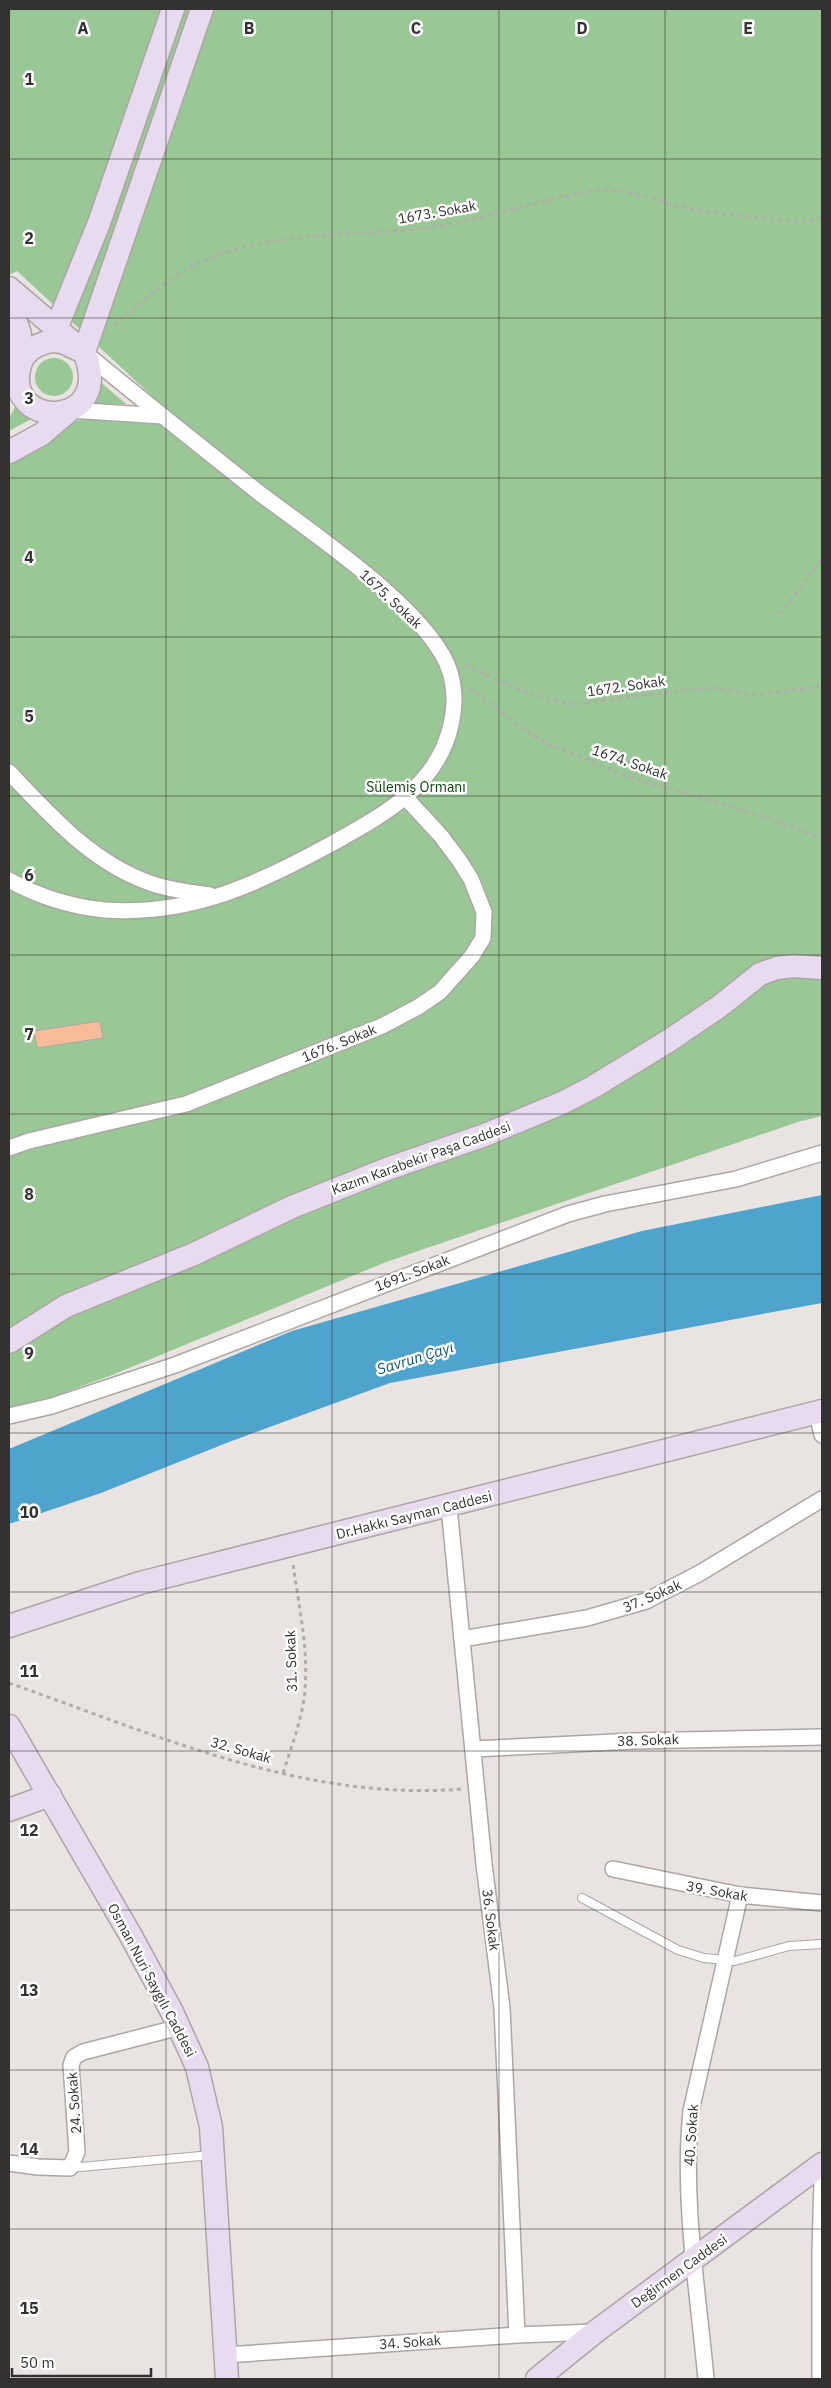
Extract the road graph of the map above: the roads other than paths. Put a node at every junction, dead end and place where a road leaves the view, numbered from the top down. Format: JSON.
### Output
{"nodes":[{"id":1,"x":173,"y":9,"type":"edge"},
{"id":2,"x":202,"y":9,"type":"edge"},
{"id":3,"x":9,"y":288,"type":"edge"},
{"id":4,"x":9,"y":302,"type":"edge"},
{"id":5,"x":56,"y":329,"type":"junction"},
{"id":6,"x":84,"y":352,"type":"junction"},
{"id":7,"x":20,"y":366,"type":"junction"},
{"id":8,"x":9,"y":396,"type":"edge"},
{"id":9,"x":70,"y":410,"type":"junction"},
{"id":10,"x":163,"y":416,"type":"junction"},
{"id":11,"x":9,"y":452,"type":"edge"},
{"id":12,"x":9,"y":772,"type":"edge"},
{"id":13,"x":406,"y":798,"type":"junction"},
{"id":14,"x":9,"y":880,"type":"edge"},
{"id":15,"x":219,"y":897,"type":"junction"},
{"id":16,"x":822,"y":968,"type":"edge"},
{"id":17,"x":9,"y":1148,"type":"edge"},
{"id":18,"x":822,"y":1153,"type":"edge"},
{"id":19,"x":9,"y":1342,"type":"edge"},
{"id":20,"x":819,"y":1412,"type":"edge"},
{"id":21,"x":9,"y":1416,"type":"edge"},
{"id":22,"x":822,"y":1435,"type":"edge"},
{"id":23,"x":822,"y":1499,"type":"edge"},
{"id":24,"x":449,"y":1507,"type":"junction"},
{"id":25,"x":9,"y":1626,"type":"edge"},
{"id":26,"x":462,"y":1639,"type":"junction"},
{"id":27,"x":9,"y":1726,"type":"edge"},
{"id":28,"x":822,"y":1737,"type":"edge"},
{"id":29,"x":473,"y":1749,"type":"junction"},
{"id":30,"x":50,"y":1795,"type":"junction"},
{"id":31,"x":9,"y":1810,"type":"edge"},
{"id":32,"x":613,"y":1869,"type":"dead end"},
{"id":33,"x":740,"y":1895,"type":"junction"},
{"id":34,"x":582,"y":1898,"type":"dead end"},
{"id":35,"x":822,"y":1903,"type":"edge"},
{"id":36,"x":822,"y":1944,"type":"edge"},
{"id":37,"x":726,"y":1961,"type":"junction"},
{"id":38,"x":180,"y":2027,"type":"junction"},
{"id":39,"x":213,"y":2155,"type":"junction"},
{"id":40,"x":9,"y":2163,"type":"edge"},
{"id":41,"x":822,"y":2164,"type":"edge"},
{"id":42,"x":70,"y":2168,"type":"junction"},
{"id":43,"x":822,"y":2180,"type":"edge"},
{"id":44,"x":694,"y":2260,"type":"junction"},
{"id":45,"x":595,"y":2332,"type":"junction"},
{"id":46,"x":517,"y":2334,"type":"junction"},
{"id":47,"x":226,"y":2355,"type":"junction"},
{"id":48,"x":227,"y":2379,"type":"edge"},
{"id":49,"x":537,"y":2379,"type":"edge"},
{"id":50,"x":706,"y":2379,"type":"edge"},
{"id":51,"x":820,"y":2379,"type":"edge"}],
"edges":[{"from":1,"to":5,"type":"street"},
{"from":2,"to":6,"type":"street"},
{"from":3,"to":5,"type":"street"},
{"from":4,"to":7,"type":"street"},
{"from":5,"to":6,"type":"street"},
{"from":6,"to":7,"type":"street"},
{"from":6,"to":9,"type":"street"},
{"from":6,"to":10,"type":"street","name":"1675. Sokak"},
{"from":7,"to":8,"type":"street"},
{"from":7,"to":9,"type":"street"},
{"from":9,"to":10,"type":"street"},
{"from":9,"to":11,"type":"street"},
{"from":10,"to":13,"type":"street","name":"1675. Sokak"},
{"from":12,"to":15,"type":"street"},
{"from":13,"to":15,"type":"street","name":"1675. Sokak"},
{"from":13,"to":17,"type":"street","name":"1676. Sokak"},
{"from":14,"to":15,"type":"street","name":"1675. Sokak"},
{"from":16,"to":19,"type":"street","name":"Kazım Karabekir Paşa Caddesi"},
{"from":18,"to":21,"type":"street","name":"1691. Sokak"},
{"from":20,"to":22,"type":"street"},
{"from":20,"to":24,"type":"street","name":"Dr.Hakkı Sayman Caddesi"},
{"from":23,"to":26,"type":"street","name":"37. Sokak"},
{"from":24,"to":25,"type":"street","name":"Dr.Hakkı Sayman Caddesi"},
{"from":24,"to":26,"type":"street","name":"36. Sokak"},
{"from":26,"to":29,"type":"street","name":"36. Sokak"},
{"from":27,"to":30,"type":"street","name":"Osman Nuri Saygılı Caddesi"},
{"from":28,"to":29,"type":"street","name":"38. Sokak"},
{"from":29,"to":46,"type":"street","name":"36. Sokak"},
{"from":30,"to":31,"type":"street"},
{"from":30,"to":38,"type":"street","name":"Osman Nuri Saygılı Caddesi"},
{"from":32,"to":33,"type":"street","name":"39. Sokak"},
{"from":33,"to":35,"type":"street","name":"39. Sokak"},
{"from":33,"to":37,"type":"street","name":"40. Sokak"},
{"from":34,"to":37,"type":"lane"},
{"from":36,"to":37,"type":"lane"},
{"from":37,"to":44,"type":"street","name":"40. Sokak"},
{"from":38,"to":39,"type":"street","name":"Osman Nuri Saygılı Caddesi"},
{"from":38,"to":42,"type":"street","name":"24. Sokak"},
{"from":39,"to":42,"type":"lane"},
{"from":39,"to":47,"type":"street","name":"Osman Nuri Saygılı Caddesi"},
{"from":40,"to":42,"type":"street"},
{"from":41,"to":44,"type":"street","name":"Değirmen Caddesi"},
{"from":43,"to":51,"type":"street"},
{"from":44,"to":45,"type":"street","name":"Değirmen Caddesi"},
{"from":44,"to":50,"type":"street","name":"40. Sokak"},
{"from":45,"to":46,"type":"street","name":"34. Sokak"},
{"from":45,"to":49,"type":"street","name":"Değirmen Caddesi"},
{"from":46,"to":47,"type":"street","name":"34. Sokak"},
{"from":47,"to":48,"type":"street","name":"Osman Nuri Saygılı Caddesi"}]}
